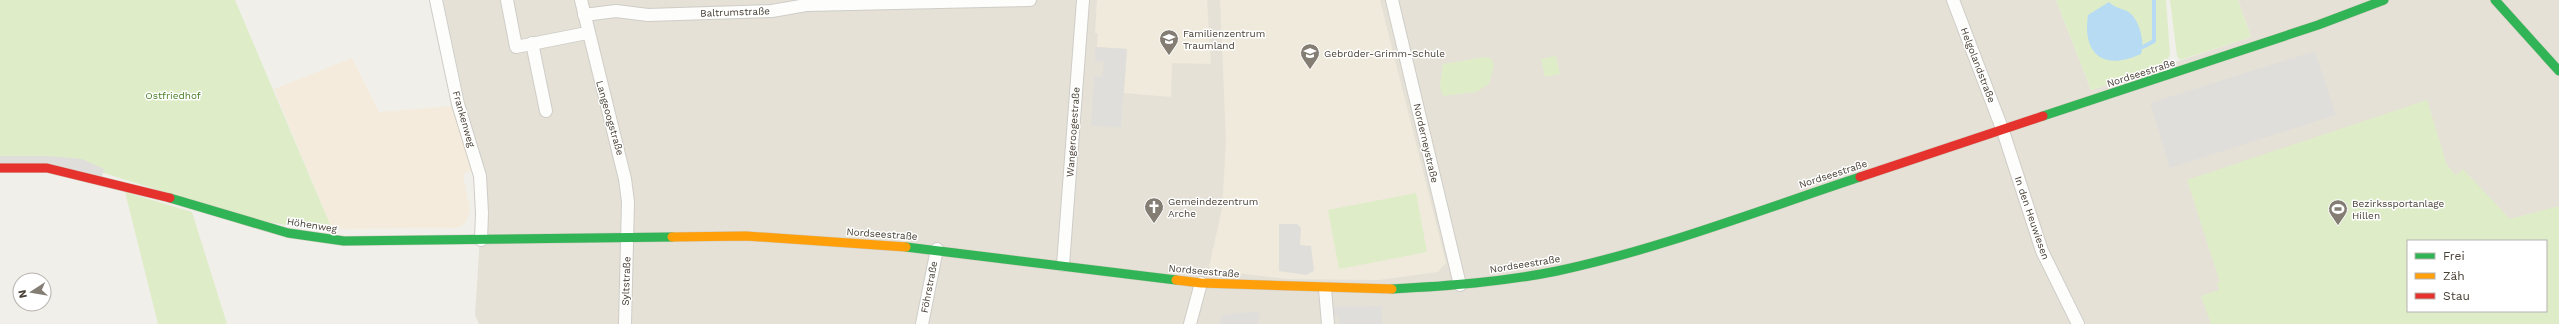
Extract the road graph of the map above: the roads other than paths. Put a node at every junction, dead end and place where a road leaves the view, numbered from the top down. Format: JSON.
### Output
{"nodes":[{"id":1,"x":436,"y":0,"type":"edge"},
{"id":2,"x":507,"y":0,"type":"edge"},
{"id":3,"x":581,"y":0,"type":"edge"},
{"id":4,"x":1030,"y":0,"type":"edge"},
{"id":5,"x":1083,"y":0,"type":"edge"},
{"id":6,"x":1392,"y":0,"type":"edge"},
{"id":7,"x":1953,"y":0,"type":"edge"},
{"id":8,"x":2384,"y":0,"type":"edge"},
{"id":9,"x":2495,"y":0,"type":"edge"},
{"id":10,"x":841,"y":2,"type":"edge"},
{"id":11,"x":584,"y":15,"type":"junction"},
{"id":12,"x":587,"y":33,"type":"junction"},
{"id":13,"x":532,"y":43,"type":"junction"},
{"id":14,"x":2559,"y":71,"type":"edge"},
{"id":15,"x":546,"y":111,"type":"dead end"},
{"id":16,"x":2003,"y":131,"type":"junction"},
{"id":17,"x":0,"y":168,"type":"edge"},
{"id":18,"x":628,"y":238,"type":"junction"},
{"id":19,"x":481,"y":240,"type":"junction"},
{"id":20,"x":937,"y":249,"type":"junction"},
{"id":21,"x":1063,"y":265,"type":"junction"},
{"id":22,"x":1201,"y":283,"type":"junction"},
{"id":23,"x":1460,"y":285,"type":"junction"},
{"id":24,"x":1325,"y":289,"type":"junction"},
{"id":25,"x":625,"y":324,"type":"edge"},
{"id":26,"x":922,"y":324,"type":"edge"},
{"id":27,"x":1190,"y":324,"type":"edge"},
{"id":28,"x":1328,"y":324,"type":"edge"},
{"id":29,"x":2078,"y":324,"type":"edge"}],
"edges":[{"from":1,"to":19,"type":"street","name":"Frankenweg"},
{"from":2,"to":13,"type":"street"},
{"from":3,"to":11,"type":"street","name":"Langeoogstraße"},
{"from":4,"to":10,"type":"street","name":"Baltrumstraße"},
{"from":5,"to":21,"type":"street","name":"Wangeroogestraße"},
{"from":6,"to":23,"type":"street","name":"Norderneystraße"},
{"from":7,"to":16,"type":"street","name":"Helgolandstraße"},
{"from":8,"to":16,"type":"street","name":"Nordseestraße"},
{"from":9,"to":14,"type":"street"},
{"from":10,"to":11,"type":"street","name":"Baltrumstraße"},
{"from":11,"to":12,"type":"street","name":"Langeoogstraße"},
{"from":12,"to":13,"type":"street"},
{"from":12,"to":18,"type":"street","name":"Langeoogstraße"},
{"from":13,"to":15,"type":"street"},
{"from":16,"to":23,"type":"street","name":"Nordseestraße"},
{"from":16,"to":29,"type":"street","name":"In den Heuwiesen"},
{"from":17,"to":19,"type":"street","name":"Höhenweg"},
{"from":18,"to":19,"type":"street","name":"Höhenweg"},
{"from":18,"to":20,"type":"street","name":"Nordseestraße"},
{"from":18,"to":25,"type":"street","name":"Syltstraße"},
{"from":20,"to":21,"type":"street","name":"Nordseestraße"},
{"from":20,"to":26,"type":"street","name":"Föhrstraße"},
{"from":21,"to":22,"type":"street","name":"Nordseestraße"},
{"from":22,"to":24,"type":"street","name":"Nordseestraße"},
{"from":22,"to":27,"type":"street"},
{"from":23,"to":24,"type":"street","name":"Nordseestraße"},
{"from":24,"to":28,"type":"street"}]}
